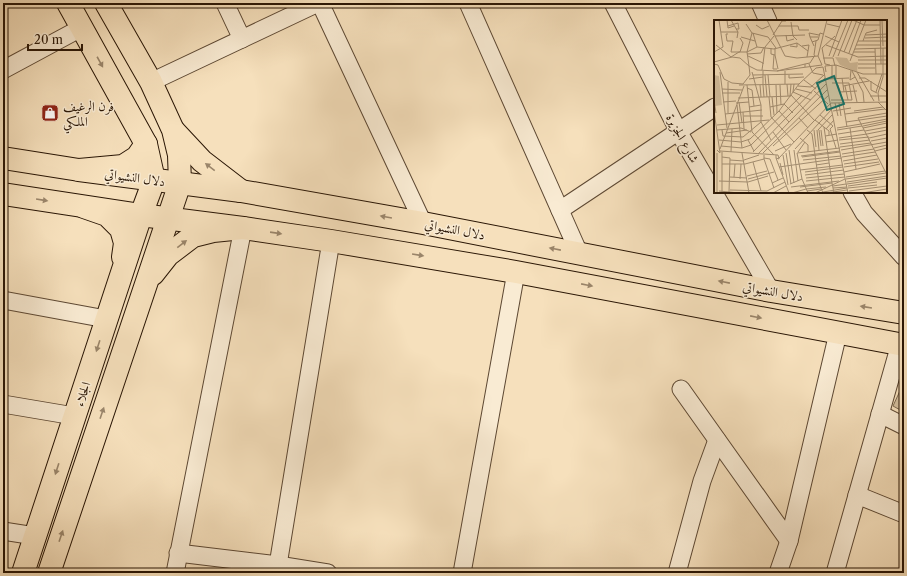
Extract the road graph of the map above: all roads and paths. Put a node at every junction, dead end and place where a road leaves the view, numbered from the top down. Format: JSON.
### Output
{"nodes":[{"id":1,"x":68,"y":3,"type":"edge"},
{"id":2,"x":106,"y":3,"type":"edge"},
{"id":3,"x":225,"y":3,"type":"edge"},
{"id":4,"x":319,"y":3,"type":"edge"},
{"id":5,"x":468,"y":3,"type":"edge"},
{"id":6,"x":613,"y":3,"type":"edge"},
{"id":7,"x":760,"y":3,"type":"edge"},
{"id":8,"x":768,"y":20,"type":"edge"},
{"id":9,"x":81,"y":28,"type":"junction"},
{"id":10,"x":242,"y":39,"type":"junction"},
{"id":11,"x":3,"y":70,"type":"edge"},
{"id":12,"x":151,"y":82,"type":"junction"},
{"id":13,"x":714,"y":108,"type":"edge"},
{"id":14,"x":173,"y":130,"type":"junction"},
{"id":15,"x":679,"y":130,"type":"junction"},
{"id":16,"x":146,"y":144,"type":"junction"},
{"id":17,"x":3,"y":158,"type":"edge"},
{"id":18,"x":80,"y":170,"type":"junction"},
{"id":19,"x":154,"y":180,"type":"junction"},
{"id":20,"x":180,"y":183,"type":"junction"},
{"id":21,"x":241,"y":191,"type":"junction"},
{"id":22,"x":714,"y":191,"type":"edge"},
{"id":23,"x":715,"y":193,"type":"edge"},
{"id":24,"x":853,"y":193,"type":"edge"},
{"id":25,"x":3,"y":194,"type":"edge"},
{"id":26,"x":84,"y":207,"type":"junction"},
{"id":27,"x":560,"y":210,"type":"junction"},
{"id":28,"x":140,"y":215,"type":"junction"},
{"id":29,"x":168,"y":219,"type":"junction"},
{"id":30,"x":423,"y":223,"type":"junction"},
{"id":31,"x":243,"y":228,"type":"junction"},
{"id":32,"x":331,"y":241,"type":"junction"},
{"id":33,"x":580,"y":254,"type":"junction"},
{"id":34,"x":904,"y":257,"type":"edge"},
{"id":35,"x":516,"y":272,"type":"junction"},
{"id":36,"x":119,"y":281,"type":"junction"},
{"id":37,"x":146,"y":282,"type":"junction"},
{"id":38,"x":771,"y":291,"type":"junction"},
{"id":39,"x":3,"y":300,"type":"edge"},
{"id":40,"x":904,"y":313,"type":"edge"},
{"id":41,"x":106,"y":319,"type":"junction"},
{"id":42,"x":838,"y":333,"type":"junction"},
{"id":43,"x":902,"y":345,"type":"edge"},
{"id":44,"x":680,"y":389,"type":"dead end"},
{"id":45,"x":3,"y":404,"type":"edge"},
{"id":46,"x":880,"y":414,"type":"junction"},
{"id":47,"x":74,"y":416,"type":"junction"},
{"id":48,"x":904,"y":426,"type":"edge"},
{"id":49,"x":717,"y":440,"type":"junction"},
{"id":50,"x":857,"y":495,"type":"junction"},
{"id":51,"x":904,"y":514,"type":"edge"},
{"id":52,"x":3,"y":531,"type":"edge"},
{"id":53,"x":35,"y":536,"type":"junction"},
{"id":54,"x":789,"y":541,"type":"junction"},
{"id":55,"x":178,"y":553,"type":"junction"},
{"id":56,"x":278,"y":565,"type":"junction"},
{"id":57,"x":23,"y":573,"type":"edge"},
{"id":58,"x":48,"y":573,"type":"edge"},
{"id":59,"x":175,"y":573,"type":"edge"},
{"id":60,"x":328,"y":573,"type":"edge"},
{"id":61,"x":462,"y":573,"type":"edge"},
{"id":62,"x":677,"y":573,"type":"edge"},
{"id":63,"x":778,"y":573,"type":"edge"},
{"id":64,"x":835,"y":573,"type":"edge"}],
"edges":[{"from":1,"to":9,"type":"main road"},
{"from":2,"to":12,"type":"main road"},
{"from":3,"to":10,"type":"street"},
{"from":4,"to":10,"type":"street"},
{"from":4,"to":30,"type":"street"},
{"from":5,"to":27,"type":"street"},
{"from":6,"to":15,"type":"street","name":"شارع الجزيرة"},
{"from":7,"to":8,"type":"street"},
{"from":9,"to":11,"type":"street"},
{"from":9,"to":16,"type":"main road","one_way":true},
{"from":10,"to":12,"type":"street"},
{"from":12,"to":14,"type":"main road"},
{"from":13,"to":15,"type":"street"},
{"from":14,"to":20,"type":"main road"},
{"from":21,"to":14,"type":"main road","one_way":true},
{"from":15,"to":22,"type":"street","name":"شارع الجزيرة"},
{"from":15,"to":27,"type":"street"},
{"from":16,"to":18,"type":"main road"},
{"from":16,"to":19,"type":"main road"},
{"from":17,"to":18,"type":"main road","name":"دلال النشيواتي"},
{"from":18,"to":19,"type":"main road","name":"دلال النشيواتي"},
{"from":19,"to":20,"type":"main road","name":"دلال النشيواتي"},
{"from":19,"to":28,"type":"main road","name":"الجلاء"},
{"from":20,"to":21,"type":"main road","name":"دلال النشيواتي"},
{"from":20,"to":29,"type":"main road","name":"الجلاء"},
{"from":30,"to":21,"type":"main road","name":"دلال النشيواتي","one_way":true},
{"from":23,"to":38,"type":"street","name":"شارع الجزيرة"},
{"from":24,"to":34,"type":"street"},
{"from":25,"to":26,"type":"main road","one_way":true},
{"from":26,"to":28,"type":"main road"},
{"from":26,"to":36,"type":"main road"},
{"from":27,"to":33,"type":"street"},
{"from":28,"to":29,"type":"main road"},
{"from":28,"to":36,"type":"main road","name":"الجلاء"},
{"from":29,"to":31,"type":"main road"},
{"from":29,"to":37,"type":"main road","name":"الجلاء"},
{"from":33,"to":30,"type":"main road","name":"دلال النشيواتي","one_way":true},
{"from":31,"to":32,"type":"main road","one_way":true},
{"from":37,"to":31,"type":"main road","one_way":true},
{"from":31,"to":55,"type":"street"},
{"from":32,"to":35,"type":"main road","one_way":true},
{"from":32,"to":56,"type":"street"},
{"from":38,"to":33,"type":"main road","name":"دلال النشيواتي","one_way":true},
{"from":35,"to":42,"type":"main road","one_way":true},
{"from":35,"to":61,"type":"street"},
{"from":36,"to":41,"type":"main road","name":"الجلاء"},
{"from":58,"to":37,"type":"main road","name":"الجلاء","one_way":true},
{"from":40,"to":38,"type":"main road","name":"دلال النشيواتي","one_way":true},
{"from":39,"to":41,"type":"street"},
{"from":41,"to":47,"type":"main road","name":"الجلاء","one_way":true},
{"from":42,"to":43,"type":"main road"},
{"from":42,"to":54,"type":"street"},
{"from":43,"to":46,"type":"street"},
{"from":44,"to":49,"type":"street"},
{"from":45,"to":47,"type":"street"},
{"from":46,"to":48,"type":"street"},
{"from":46,"to":50,"type":"street"},
{"from":47,"to":53,"type":"main road","name":"الجلاء","one_way":true},
{"from":49,"to":54,"type":"street"},
{"from":49,"to":62,"type":"street"},
{"from":50,"to":51,"type":"street"},
{"from":50,"to":64,"type":"street"},
{"from":52,"to":53,"type":"street"},
{"from":53,"to":57,"type":"main road","name":"الجلاء"},
{"from":54,"to":63,"type":"street"},
{"from":55,"to":56,"type":"street"},
{"from":55,"to":59,"type":"street"},
{"from":56,"to":60,"type":"street"}]}
